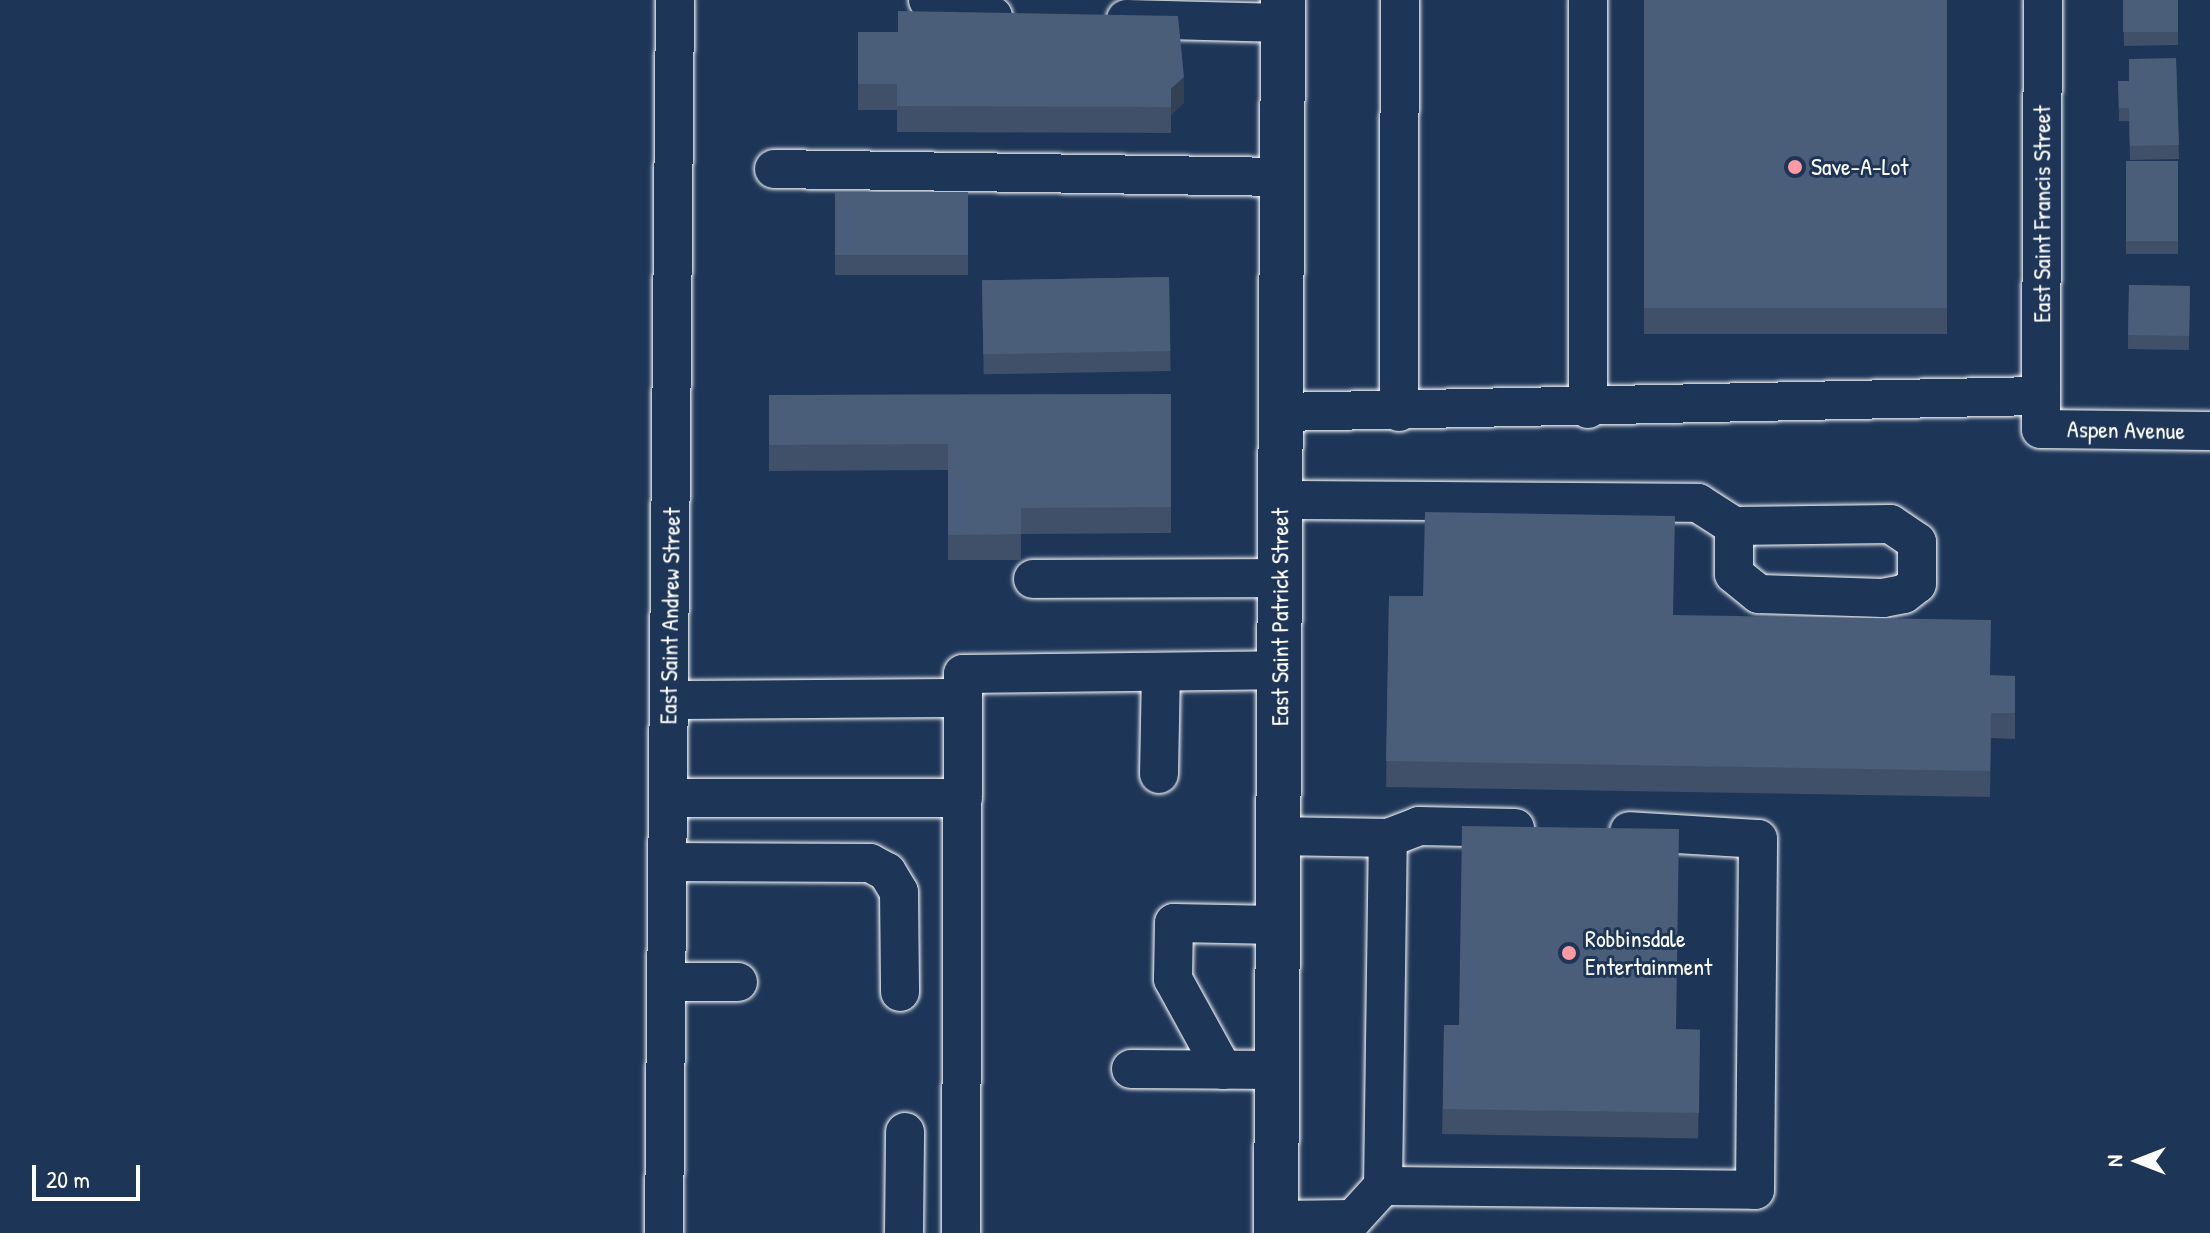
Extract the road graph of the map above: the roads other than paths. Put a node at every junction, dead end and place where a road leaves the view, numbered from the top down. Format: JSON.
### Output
{"nodes":[{"id":1,"x":675,"y":0,"type":"edge"},
{"id":2,"x":928,"y":0,"type":"edge"},
{"id":3,"x":1400,"y":0,"type":"edge"},
{"id":4,"x":1588,"y":0,"type":"edge"},
{"id":5,"x":2043,"y":0,"type":"edge"},
{"id":6,"x":1283,"y":11,"type":"edge"},
{"id":7,"x":1024,"y":16,"type":"edge"},
{"id":8,"x":1084,"y":18,"type":"edge"},
{"id":9,"x":774,"y":169,"type":"dead end"},
{"id":10,"x":1282,"y":177,"type":"junction"},
{"id":11,"x":1588,"y":409,"type":"junction"},
{"id":12,"x":1281,"y":412,"type":"junction"},
{"id":13,"x":1399,"y":412,"type":"junction"},
{"id":14,"x":2041,"y":412,"type":"junction"},
{"id":15,"x":2210,"y":431,"type":"edge"},
{"id":16,"x":1281,"y":500,"type":"junction"},
{"id":17,"x":1734,"y":526,"type":"dead end"},
{"id":18,"x":1280,"y":578,"type":"junction"},
{"id":19,"x":1033,"y":579,"type":"dead end"},
{"id":20,"x":1279,"y":670,"type":"junction"},
{"id":21,"x":1161,"y":672,"type":"junction"},
{"id":22,"x":963,"y":698,"type":"junction"},
{"id":23,"x":669,"y":700,"type":"junction"},
{"id":24,"x":1159,"y":774,"type":"dead end"},
{"id":25,"x":668,"y":798,"type":"junction"},
{"id":26,"x":963,"y":798,"type":"junction"},
{"id":27,"x":1544,"y":829,"type":"edge"},
{"id":28,"x":1591,"y":830,"type":"edge"},
{"id":29,"x":1278,"y":836,"type":"junction"},
{"id":30,"x":1388,"y":838,"type":"junction"},
{"id":31,"x":668,"y":862,"type":"junction"},
{"id":32,"x":1278,"y":925,"type":"junction"},
{"id":33,"x":666,"y":982,"type":"junction"},
{"id":34,"x":738,"y":982,"type":"dead end"},
{"id":35,"x":900,"y":992,"type":"dead end"},
{"id":36,"x":1131,"y":1069,"type":"dead end"},
{"id":37,"x":1223,"y":1070,"type":"junction"},
{"id":38,"x":1277,"y":1070,"type":"junction"},
{"id":39,"x":905,"y":1132,"type":"dead end"},
{"id":40,"x":1383,"y":1186,"type":"junction"},
{"id":41,"x":1276,"y":1226,"type":"edge"},
{"id":42,"x":664,"y":1233,"type":"edge"},
{"id":43,"x":904,"y":1233,"type":"edge"},
{"id":44,"x":961,"y":1233,"type":"edge"}],
"edges":[{"from":1,"to":23,"type":"street","name":"East Saint Andrew Street"},
{"from":2,"to":7,"type":"street"},
{"from":3,"to":13,"type":"street"},
{"from":4,"to":11,"type":"street"},
{"from":5,"to":14,"type":"street","name":"East Saint Francis Street"},
{"from":6,"to":8,"type":"street"},
{"from":6,"to":10,"type":"main road","name":"East Saint Patrick Street"},
{"from":9,"to":10,"type":"street"},
{"from":10,"to":12,"type":"main road","name":"East Saint Patrick Street"},
{"from":11,"to":13,"type":"street","name":"Aspen Avenue"},
{"from":11,"to":14,"type":"street","name":"Aspen Avenue"},
{"from":12,"to":13,"type":"street","name":"Aspen Avenue"},
{"from":12,"to":16,"type":"main road","name":"East Saint Patrick Street"},
{"from":14,"to":15,"type":"street","name":"Aspen Avenue"},
{"from":16,"to":17,"type":"street"},
{"from":16,"to":18,"type":"main road","name":"East Saint Patrick Street"},
{"from":18,"to":19,"type":"street"},
{"from":18,"to":20,"type":"main road","name":"East Saint Patrick Street"},
{"from":20,"to":21,"type":"street"},
{"from":20,"to":29,"type":"main road","name":"East Saint Patrick Street"},
{"from":21,"to":22,"type":"street"},
{"from":21,"to":24,"type":"street"},
{"from":22,"to":23,"type":"street"},
{"from":22,"to":26,"type":"street"},
{"from":23,"to":25,"type":"street","name":"East Saint Andrew Street"},
{"from":25,"to":26,"type":"street"},
{"from":25,"to":31,"type":"street","name":"East Saint Andrew Street"},
{"from":26,"to":44,"type":"street"},
{"from":27,"to":30,"type":"street"},
{"from":28,"to":40,"type":"street"},
{"from":29,"to":30,"type":"street"},
{"from":29,"to":32,"type":"main road","name":"East Saint Patrick Street"},
{"from":30,"to":40,"type":"street"},
{"from":31,"to":33,"type":"street","name":"East Saint Andrew Street"},
{"from":31,"to":35,"type":"street"},
{"from":32,"to":37,"type":"street"},
{"from":32,"to":38,"type":"main road","name":"East Saint Patrick Street"},
{"from":33,"to":34,"type":"street"},
{"from":33,"to":42,"type":"street","name":"East Saint Andrew Street"},
{"from":36,"to":37,"type":"street"},
{"from":37,"to":38,"type":"street"},
{"from":38,"to":41,"type":"main road","name":"East Saint Patrick Street"},
{"from":39,"to":43,"type":"street"},
{"from":40,"to":41,"type":"street"}]}
